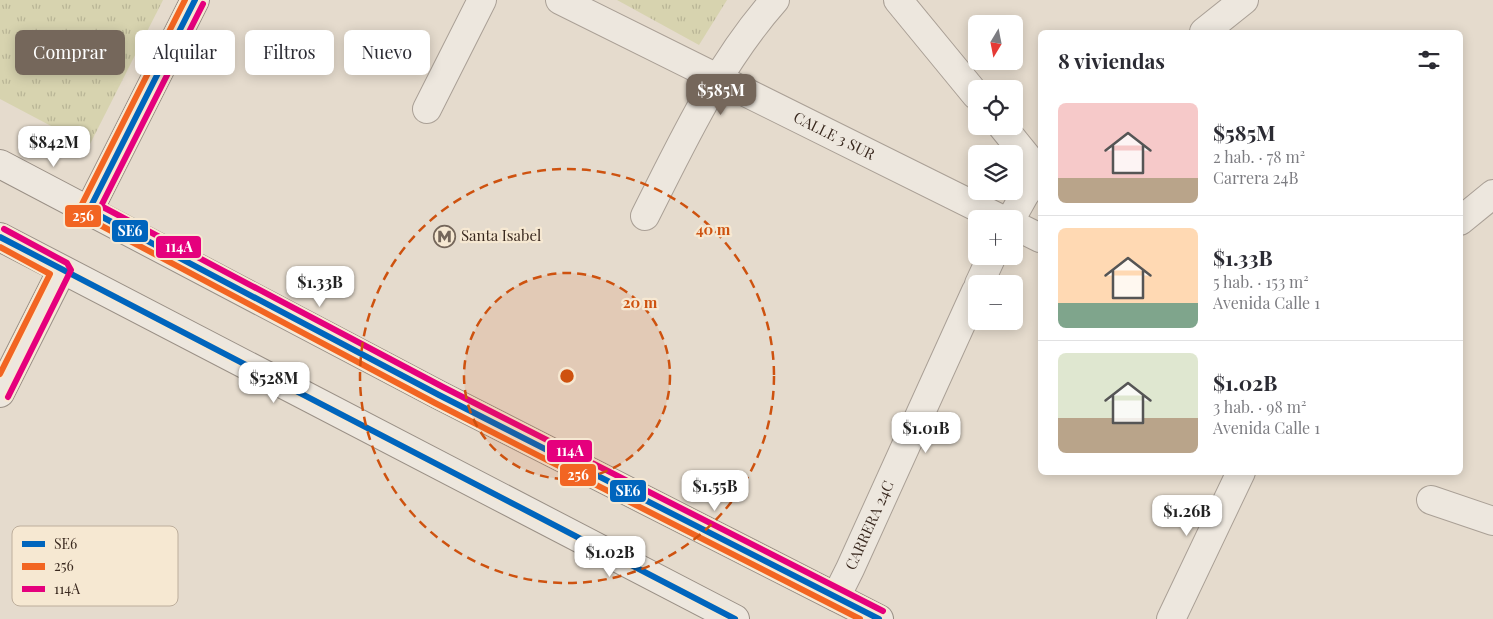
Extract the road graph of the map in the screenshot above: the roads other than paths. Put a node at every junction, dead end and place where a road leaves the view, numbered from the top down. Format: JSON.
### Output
{"nodes":[{"id":1,"x":195,"y":0,"type":"edge"},
{"id":2,"x":482,"y":0,"type":"edge"},
{"id":3,"x":560,"y":0,"type":"edge"},
{"id":4,"x":775,"y":0,"type":"edge"},
{"id":5,"x":898,"y":0,"type":"edge"},
{"id":6,"x":1244,"y":0,"type":"edge"},
{"id":7,"x":1206,"y":30,"type":"edge"},
{"id":8,"x":717,"y":78,"type":"junction"},
{"id":9,"x":968,"y":85,"type":"edge"},
{"id":10,"x":427,"y":109,"type":"dead end"},
{"id":11,"x":1009,"y":135,"type":"edge"},
{"id":12,"x":0,"y":164,"type":"edge"},
{"id":13,"x":1038,"y":171,"type":"edge"},
{"id":14,"x":1038,"y":176,"type":"edge"},
{"id":15,"x":1493,"y":194,"type":"edge"},
{"id":16,"x":89,"y":210,"type":"junction"},
{"id":17,"x":983,"y":210,"type":"edge"},
{"id":18,"x":1016,"y":210,"type":"edge"},
{"id":19,"x":645,"y":216,"type":"dead end"},
{"id":20,"x":1463,"y":218,"type":"edge"},
{"id":21,"x":1023,"y":230,"type":"edge"},
{"id":22,"x":0,"y":237,"type":"edge"},
{"id":23,"x":1038,"y":237,"type":"edge"},
{"id":24,"x":62,"y":270,"type":"junction"},
{"id":25,"x":968,"y":309,"type":"edge"},
{"id":26,"x":0,"y":393,"type":"edge"},
{"id":27,"x":1240,"y":475,"type":"edge"},
{"id":28,"x":1431,"y":500,"type":"dead end"},
{"id":29,"x":1493,"y":521,"type":"edge"},
{"id":30,"x":836,"y":597,"type":"junction"},
{"id":31,"x":736,"y":619,"type":"edge"},
{"id":32,"x":879,"y":619,"type":"edge"},
{"id":33,"x":1171,"y":619,"type":"edge"}],
"edges":[{"from":1,"to":16,"type":"main road"},
{"from":2,"to":10,"type":"main road"},
{"from":3,"to":8,"type":"main road","name":"CALLE 3 SUR"},
{"from":4,"to":8,"type":"main road"},
{"from":5,"to":9,"type":"main road"},
{"from":6,"to":7,"type":"main road"},
{"from":8,"to":17,"type":"main road","name":"CALLE 3 SUR"},
{"from":8,"to":19,"type":"main road"},
{"from":11,"to":13,"type":"main road"},
{"from":12,"to":16,"type":"main road"},
{"from":14,"to":18,"type":"main road"},
{"from":15,"to":20,"type":"main road"},
{"from":16,"to":30,"type":"main road"},
{"from":21,"to":23,"type":"main road"},
{"from":22,"to":24,"type":"main road"},
{"from":24,"to":26,"type":"main road"},
{"from":24,"to":31,"type":"main road"},
{"from":25,"to":30,"type":"main road","name":"CARRERA 24C"},
{"from":27,"to":33,"type":"main road"},
{"from":28,"to":29,"type":"main road"},
{"from":30,"to":32,"type":"main road"}]}
